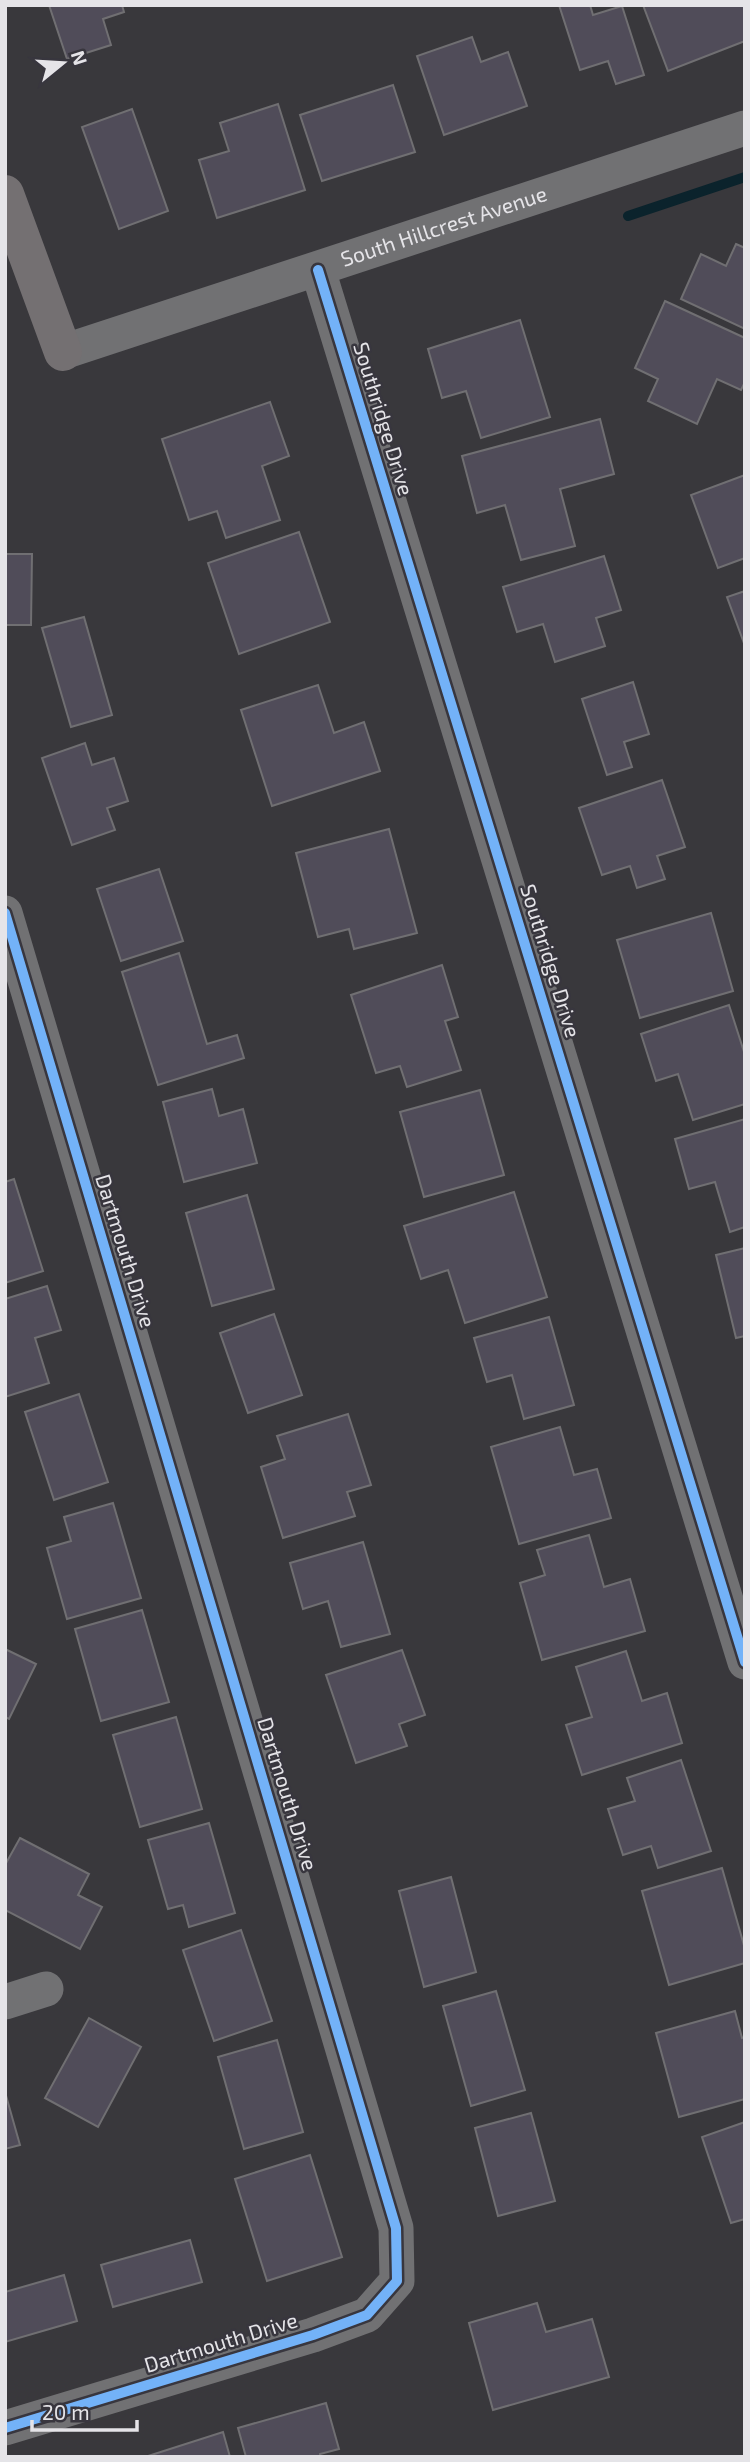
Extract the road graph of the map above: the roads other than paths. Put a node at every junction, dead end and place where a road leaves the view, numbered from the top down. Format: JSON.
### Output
{"nodes":[{"id":1,"x":745,"y":128,"type":"edge"},
{"id":2,"x":7,"y":205,"type":"edge"},
{"id":3,"x":318,"y":270,"type":"junction"},
{"id":4,"x":63,"y":352,"type":"joint"},
{"id":5,"x":5,"y":913,"type":"edge"},
{"id":6,"x":745,"y":1662,"type":"edge"},
{"id":7,"x":46,"y":1989,"type":"dead end"},
{"id":8,"x":5,"y":2002,"type":"edge"},
{"id":9,"x":5,"y":2428,"type":"edge"}],
"edges":[{"from":1,"to":3,"type":"street","name":"South Hillcrest Avenue"},
{"from":2,"to":4,"type":"street"},
{"from":3,"to":4,"type":"street","name":"South Hillcrest Avenue"},
{"from":3,"to":6,"type":"street","name":"Southridge Drive"},
{"from":5,"to":9,"type":"street","name":"Dartmouth Drive"},
{"from":7,"to":8,"type":"street"}]}
